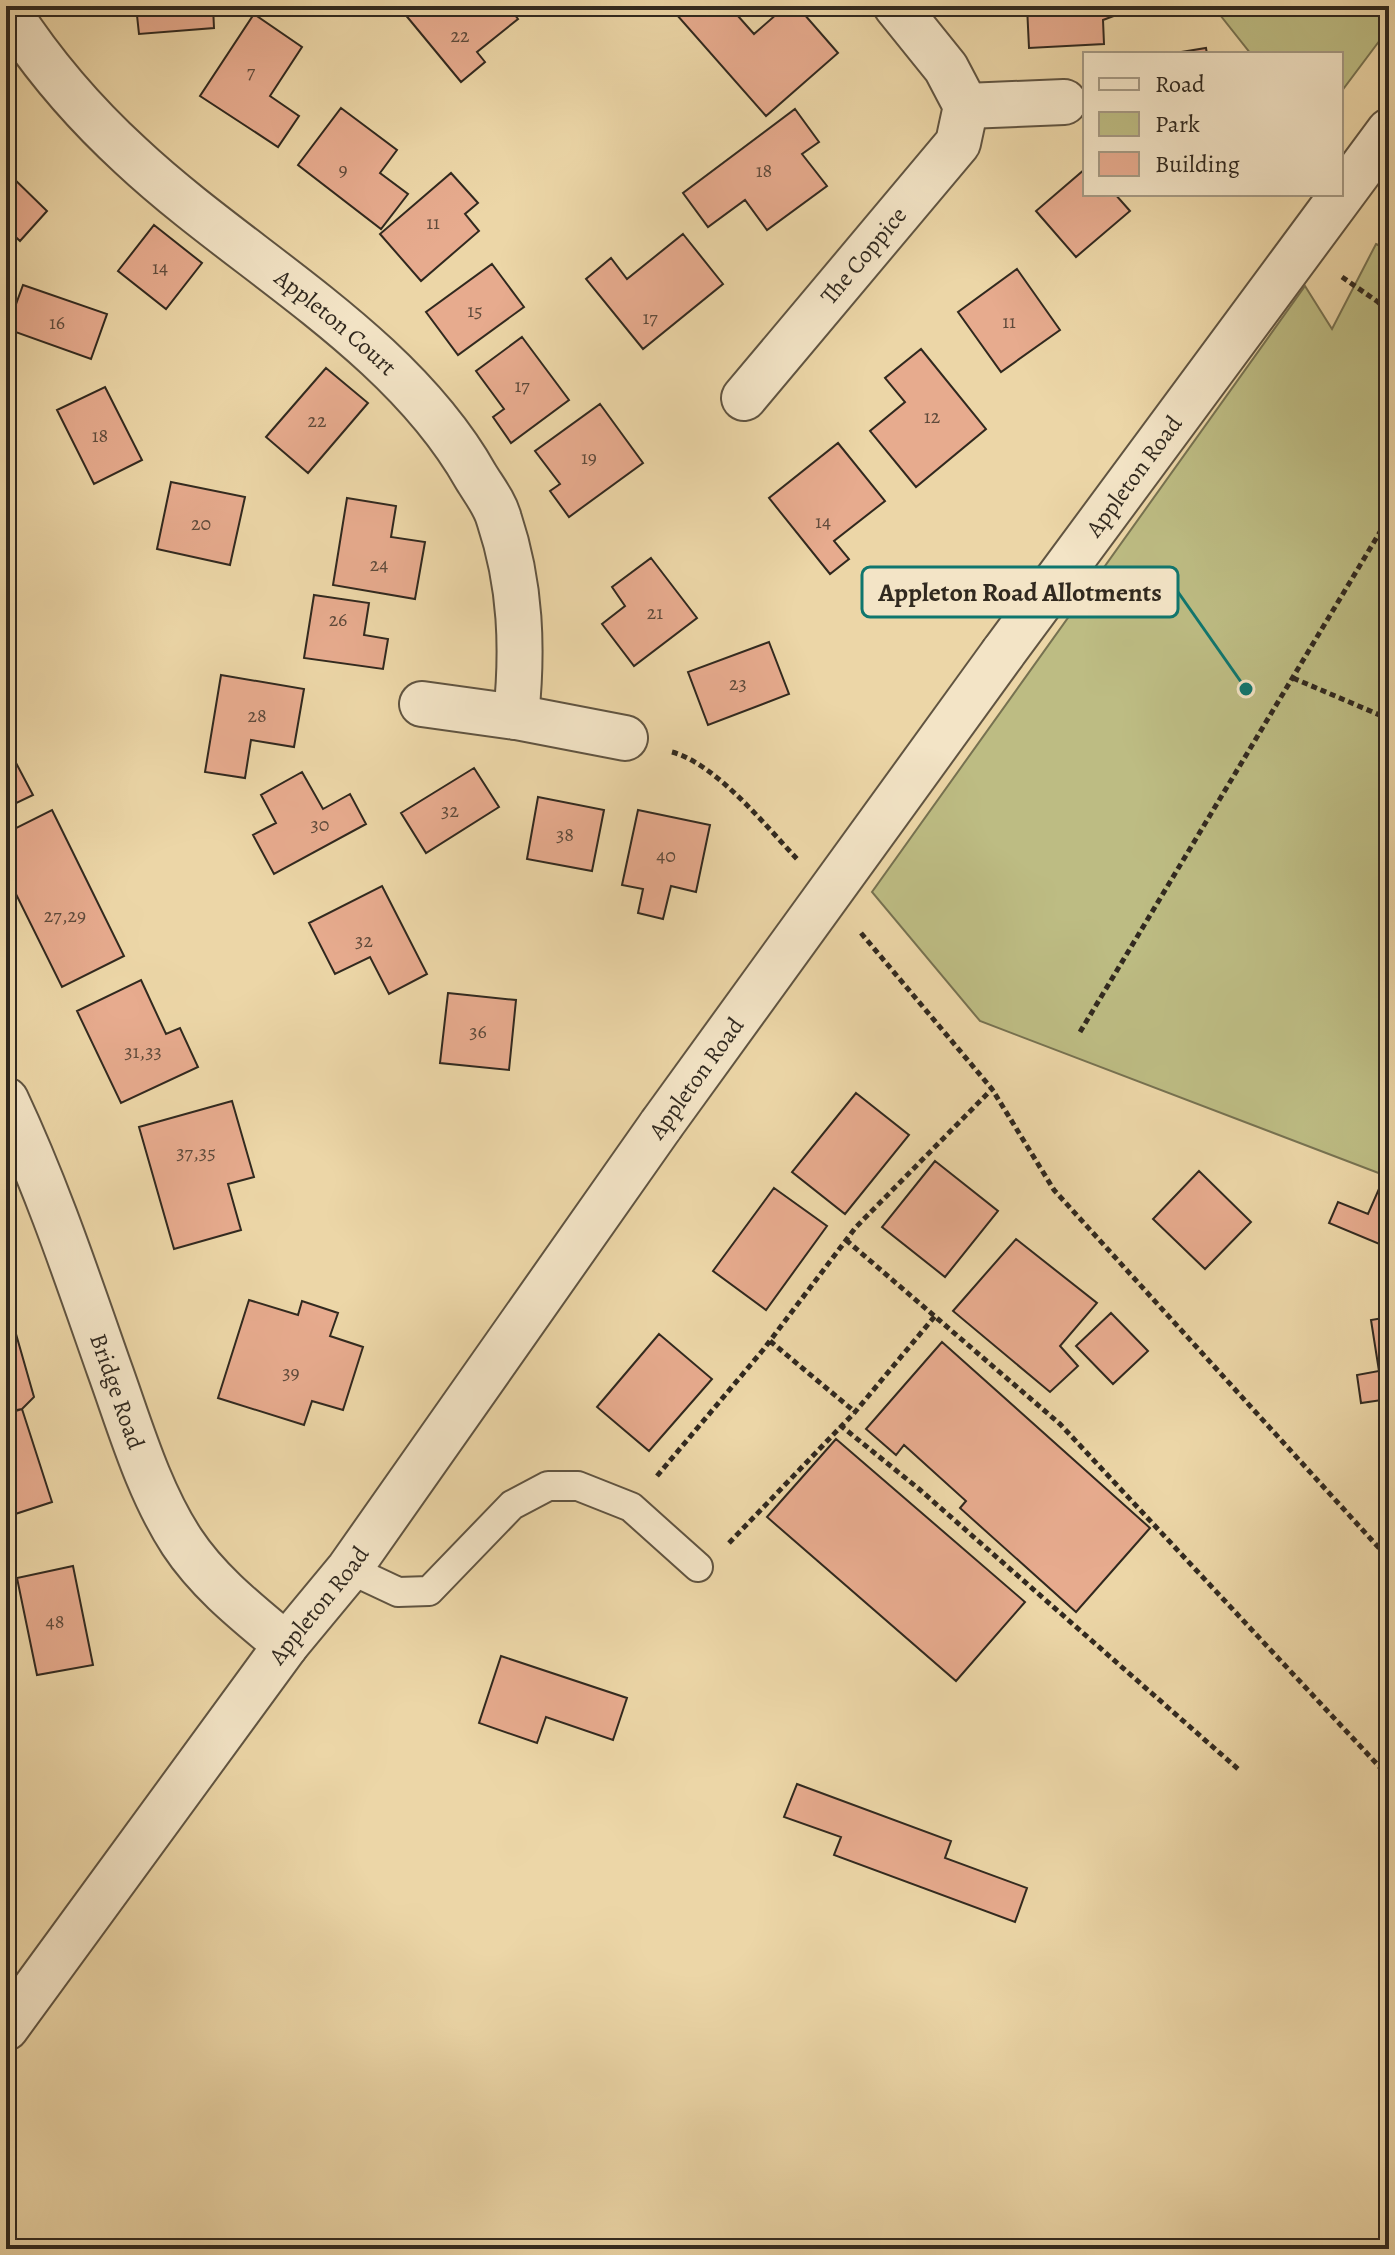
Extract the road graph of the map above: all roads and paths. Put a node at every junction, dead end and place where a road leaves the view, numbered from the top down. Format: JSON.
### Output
{"nodes":[{"id":1,"x":896,"y":6,"type":"edge"},
{"id":2,"x":6,"y":8,"type":"edge"},
{"id":3,"x":1064,"y":102,"type":"dead end"},
{"id":4,"x":966,"y":106,"type":"junction"},
{"id":5,"x":1389,"y":131,"type":"edge"},
{"id":6,"x":1343,"y":193,"type":"edge"},
{"id":7,"x":1341,"y":196,"type":"edge"},
{"id":8,"x":1302,"y":249,"type":"junction"},
{"id":9,"x":1389,"y":313,"type":"edge"},
{"id":10,"x":744,"y":398,"type":"dead end"},
{"id":11,"x":1389,"y":517,"type":"edge"},
{"id":12,"x":1293,"y":678,"type":"junction"},
{"id":13,"x":422,"y":704,"type":"dead end"},
{"id":14,"x":516,"y":717,"type":"junction"},
{"id":15,"x":1389,"y":719,"type":"edge"},
{"id":16,"x":625,"y":738,"type":"dead end"},
{"id":17,"x":685,"y":756,"type":"dead end"},
{"id":18,"x":800,"y":862,"type":"dead end"},
{"id":19,"x":860,"y":932,"type":"dead end"},
{"id":20,"x":1080,"y":1032,"type":"dead end"},
{"id":21,"x":992,"y":1089,"type":"junction"},
{"id":22,"x":6,"y":1100,"type":"edge"},
{"id":23,"x":846,"y":1240,"type":"junction"},
{"id":24,"x":935,"y":1316,"type":"junction"},
{"id":25,"x":770,"y":1341,"type":"junction"},
{"id":26,"x":855,"y":1412,"type":"junction"},
{"id":27,"x":840,"y":1425,"type":"junction"},
{"id":28,"x":631,"y":1507,"type":"junction"},
{"id":29,"x":1389,"y":1559,"type":"edge"},
{"id":30,"x":698,"y":1567,"type":"joint"},
{"id":31,"x":349,"y":1569,"type":"junction"},
{"id":32,"x":286,"y":1645,"type":"junction"},
{"id":33,"x":1238,"y":1769,"type":"dead end"},
{"id":34,"x":1389,"y":1777,"type":"edge"},
{"id":35,"x":6,"y":2028,"type":"edge"}],
"edges":[{"from":1,"to":4,"type":"street"},
{"from":2,"to":14,"type":"street","name":"Appleton Court"},
{"from":3,"to":4,"type":"street"},
{"from":4,"to":10,"type":"street","name":"The Coppice"},
{"from":5,"to":6,"type":"street","name":"Appleton Road"},
{"from":7,"to":8,"type":"street","name":"Appleton Road"},
{"from":8,"to":9,"type":"path"},
{"from":8,"to":31,"type":"street","name":"Appleton Road","bridge":true},
{"from":11,"to":12,"type":"path"},
{"from":12,"to":15,"type":"path"},
{"from":12,"to":20,"type":"path"},
{"from":13,"to":14,"type":"street"},
{"from":14,"to":16,"type":"street"},
{"from":17,"to":18,"type":"path"},
{"from":19,"to":21,"type":"path"},
{"from":21,"to":23,"type":"path"},
{"from":21,"to":29,"type":"path"},
{"from":22,"to":32,"type":"street","name":"Bridge Road"},
{"from":23,"to":24,"type":"path"},
{"from":23,"to":25,"type":"path"},
{"from":24,"to":26,"type":"path"},
{"from":24,"to":34,"type":"path"},
{"from":25,"to":26,"type":"path"},
{"from":25,"to":28,"type":"path"},
{"from":26,"to":27,"type":"path"},
{"from":27,"to":30,"type":"path"},
{"from":27,"to":33,"type":"path"},
{"from":28,"to":30,"type":"lane"},
{"from":28,"to":31,"type":"lane"},
{"from":31,"to":32,"type":"street","name":"Appleton Road"},
{"from":32,"to":35,"type":"street","name":"Appleton Road"}]}
